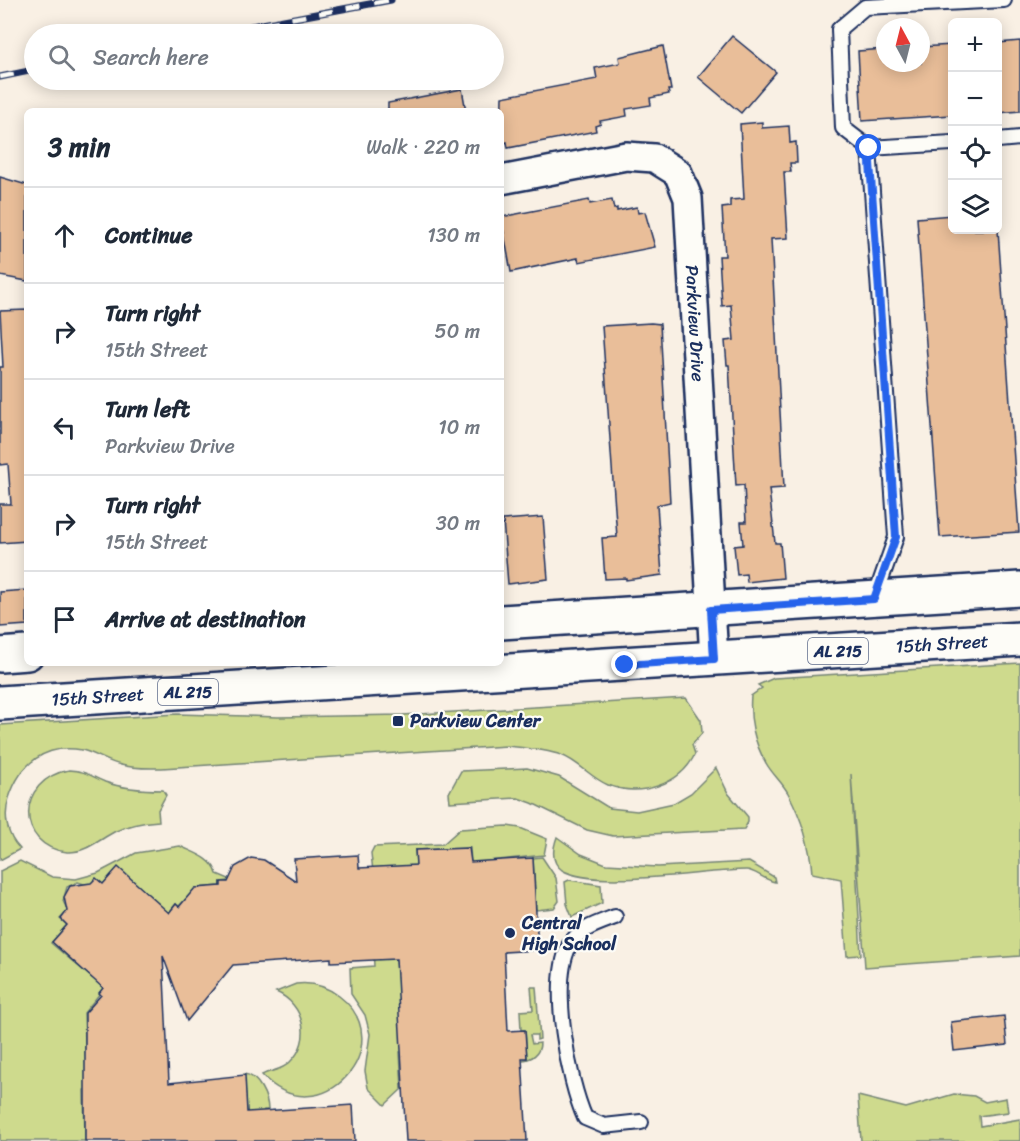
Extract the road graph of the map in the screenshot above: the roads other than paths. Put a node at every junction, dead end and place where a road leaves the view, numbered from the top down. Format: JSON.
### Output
{"nodes":[{"id":1,"x":1004,"y":0,"type":"edge"},
{"id":2,"x":1020,"y":138,"type":"edge"},
{"id":3,"x":1002,"y":140,"type":"edge"},
{"id":4,"x":948,"y":142,"type":"edge"},
{"id":5,"x":869,"y":148,"type":"junction"},
{"id":6,"x":504,"y":179,"type":"edge"},
{"id":7,"x":1020,"y":589,"type":"edge"},
{"id":8,"x":874,"y":599,"type":"junction"},
{"id":9,"x":711,"y":610,"type":"junction"},
{"id":10,"x":504,"y":622,"type":"edge"},
{"id":11,"x":1020,"y":639,"type":"edge"},
{"id":12,"x":24,"y":653,"type":"edge"},
{"id":13,"x":0,"y":655,"type":"edge"},
{"id":14,"x":714,"y":659,"type":"junction"},
{"id":15,"x":0,"y":703,"type":"edge"},
{"id":16,"x":615,"y":916,"type":"dead end"},
{"id":17,"x":641,"y":1122,"type":"dead end"}],
"edges":[{"from":1,"to":5,"type":"lane"},
{"from":2,"to":3,"type":"lane"},
{"from":4,"to":5,"type":"lane"},
{"from":5,"to":8,"type":"lane"},
{"from":6,"to":9,"type":"street","name":"Parkview Drive"},
{"from":7,"to":8,"type":"main road"},
{"from":8,"to":9,"type":"main road"},
{"from":9,"to":10,"type":"main road"},
{"from":9,"to":14,"type":"street","name":"Parkview Drive"},
{"from":11,"to":14,"type":"main road","name":"15th Street","number":"AL 215"},
{"from":12,"to":13,"type":"main road"},
{"from":14,"to":15,"type":"main road","name":"15th Street","number":"AL 215"},
{"from":16,"to":17,"type":"lane"}]}
